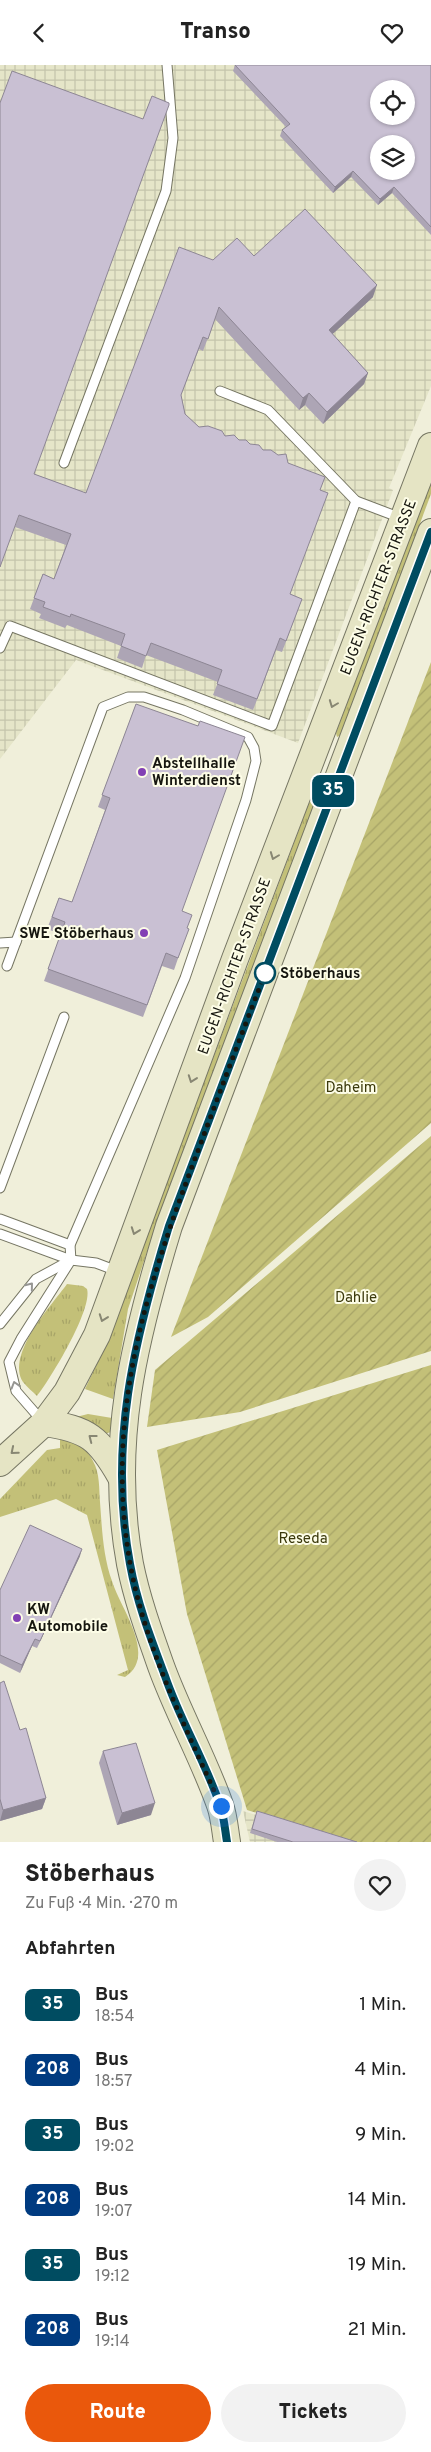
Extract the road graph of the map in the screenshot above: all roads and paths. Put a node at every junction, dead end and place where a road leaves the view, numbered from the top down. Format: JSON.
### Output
{"nodes":[{"id":1,"x":167,"y":65,"type":"edge"},
{"id":2,"x":220,"y":391,"type":"dead end"},
{"id":3,"x":431,"y":446,"type":"edge"},
{"id":4,"x":64,"y":463,"type":"dead end"},
{"id":5,"x":356,"y":501,"type":"junction"},
{"id":6,"x":404,"y":519,"type":"junction"},
{"id":7,"x":431,"y":532,"type":"edge"},
{"id":8,"x":0,"y":648,"type":"edge"},
{"id":9,"x":16,"y":942,"type":"junction"},
{"id":10,"x":0,"y":943,"type":"edge"},
{"id":11,"x":7,"y":966,"type":"dead end"},
{"id":12,"x":64,"y":1017,"type":"dead end"},
{"id":13,"x":0,"y":1188,"type":"edge"},
{"id":14,"x":0,"y":1219,"type":"edge"},
{"id":15,"x":0,"y":1234,"type":"edge"},
{"id":16,"x":70,"y":1245,"type":"junction"},
{"id":17,"x":71,"y":1260,"type":"junction"},
{"id":18,"x":120,"y":1272,"type":"junction"},
{"id":19,"x":0,"y":1324,"type":"edge"},
{"id":20,"x":44,"y":1423,"type":"junction"},
{"id":21,"x":0,"y":1463,"type":"edge"},
{"id":22,"x":121,"y":1477,"type":"junction"},
{"id":23,"x":227,"y":1842,"type":"edge"}],
"edges":[{"from":1,"to":4,"type":"lane"},
{"from":2,"to":5,"type":"lane"},
{"from":3,"to":6,"type":"main road","name":"EUGEN-RICHTER-STRASSE"},
{"from":5,"to":6,"type":"lane"},
{"from":5,"to":8,"type":"lane"},
{"from":6,"to":18,"type":"main road","name":"EUGEN-RICHTER-STRASSE","one_way":true},
{"from":7,"to":22,"type":"main road","name":"EUGEN-RICHTER-STRASSE"},
{"from":9,"to":10,"type":"lane"},
{"from":9,"to":11,"type":"lane"},
{"from":9,"to":16,"type":"lane"},
{"from":12,"to":13,"type":"lane"},
{"from":14,"to":16,"type":"lane"},
{"from":15,"to":17,"type":"lane"},
{"from":16,"to":17,"type":"lane"},
{"from":17,"to":18,"type":"lane"},
{"from":19,"to":17,"type":"lane","one_way":true},
{"from":20,"to":17,"type":"lane","one_way":true},
{"from":18,"to":20,"type":"main road","name":"EUGEN-RICHTER-STRASSE","one_way":true},
{"from":20,"to":21,"type":"main road","name":"EUGEN-RICHTER-STRASSE","one_way":true},
{"from":22,"to":20,"type":"main road","one_way":true},
{"from":22,"to":23,"type":"main road","name":"EUGEN-RICHTER-STRASSE"}]}
